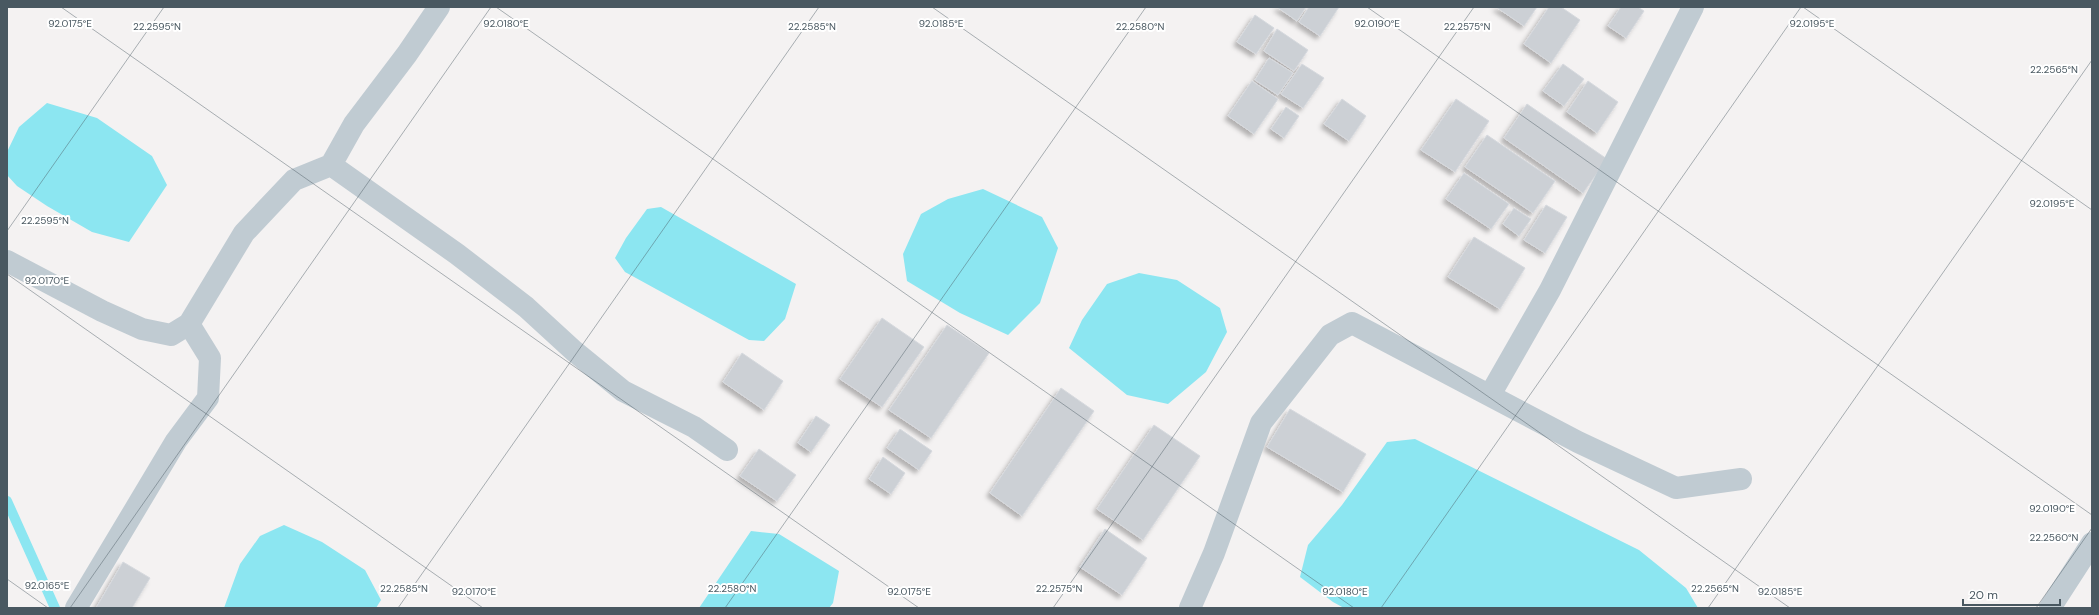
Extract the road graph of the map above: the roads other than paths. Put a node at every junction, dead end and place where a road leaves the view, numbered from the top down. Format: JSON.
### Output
{"nodes":[{"id":1,"x":439,"y":7,"type":"edge"},
{"id":2,"x":1693,"y":7,"type":"edge"},
{"id":3,"x":331,"y":165,"type":"junction"},
{"id":4,"x":7,"y":261,"type":"edge"},
{"id":5,"x":188,"y":324,"type":"junction"},
{"id":6,"x":1490,"y":395,"type":"junction"},
{"id":7,"x":727,"y":450,"type":"dead end"},
{"id":8,"x":1741,"y":479,"type":"dead end"},
{"id":9,"x":2092,"y":543,"type":"edge"},
{"id":10,"x":76,"y":608,"type":"edge"},
{"id":11,"x":1190,"y":608,"type":"edge"},
{"id":12,"x":2050,"y":608,"type":"edge"}],
"edges":[{"from":1,"to":3,"type":"street"},
{"from":2,"to":6,"type":"street"},
{"from":3,"to":5,"type":"street"},
{"from":3,"to":7,"type":"street"},
{"from":4,"to":5,"type":"street"},
{"from":5,"to":10,"type":"street"},
{"from":6,"to":8,"type":"street"},
{"from":6,"to":11,"type":"street"},
{"from":9,"to":12,"type":"street"}]}
